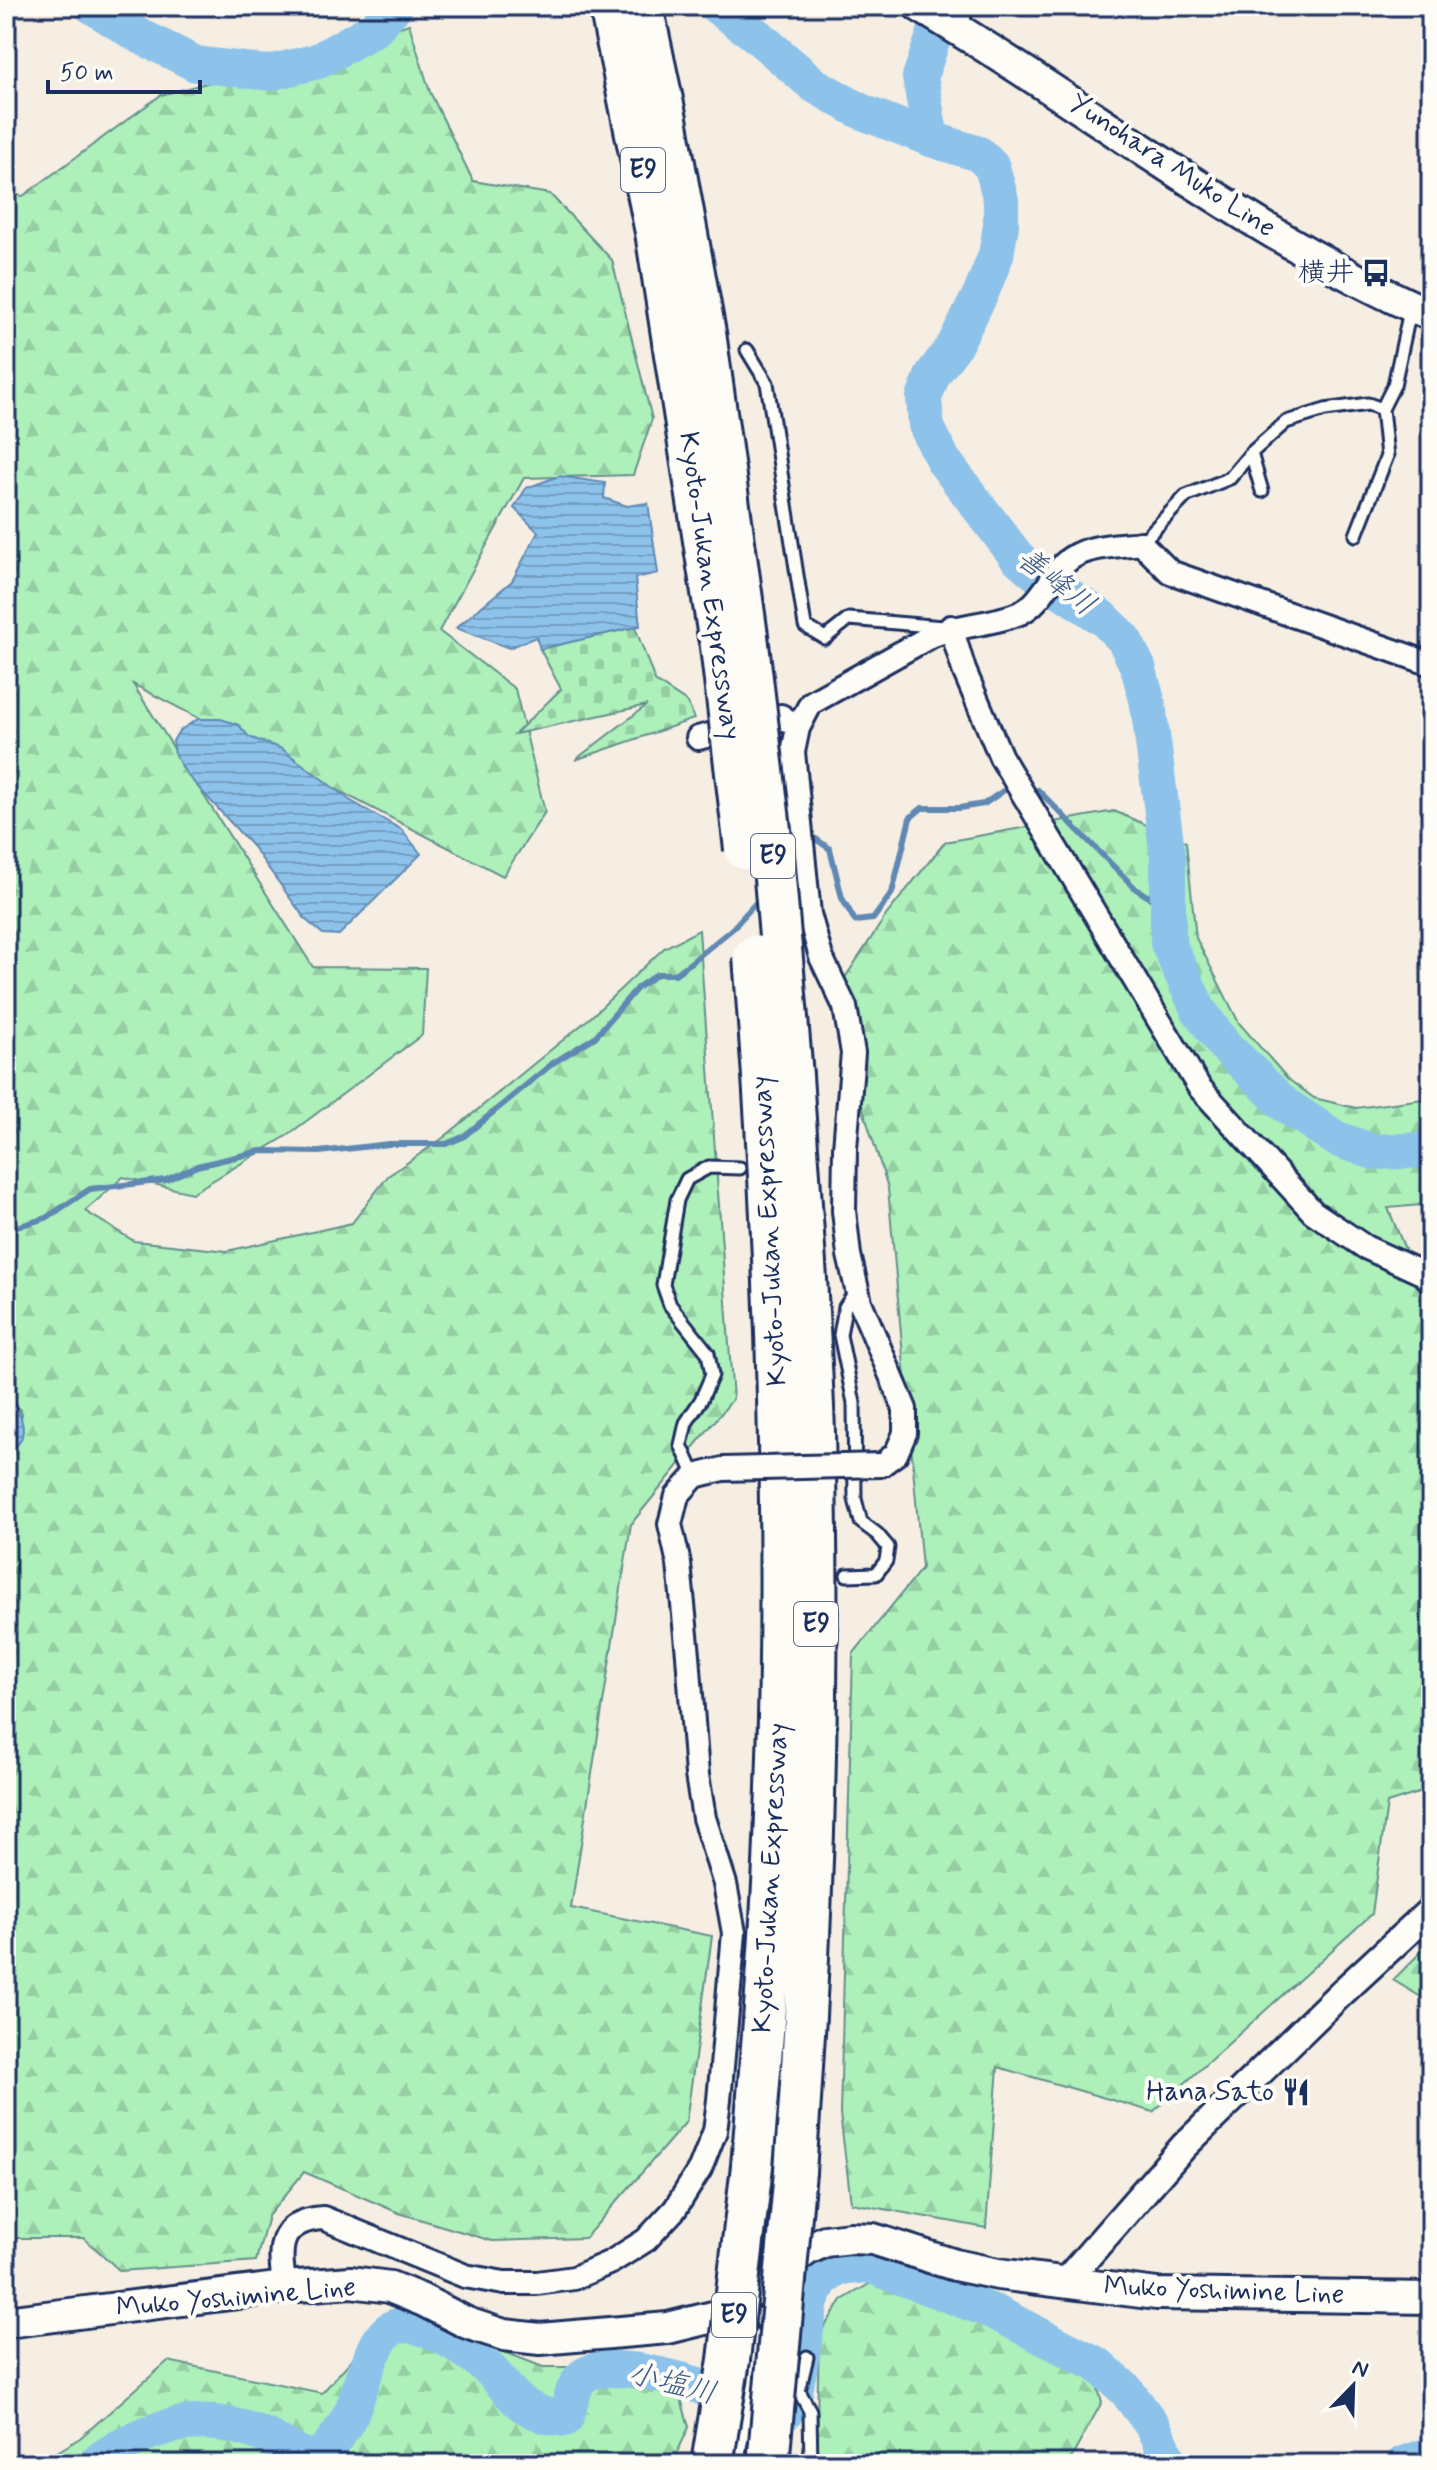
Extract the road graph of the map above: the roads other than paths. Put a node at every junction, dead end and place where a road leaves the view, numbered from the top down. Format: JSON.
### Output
{"nodes":[{"id":1,"x":610,"y":6,"type":"edge"},
{"id":2,"x":642,"y":6,"type":"edge"},
{"id":3,"x":919,"y":6,"type":"edge"},
{"id":4,"x":959,"y":17,"type":"edge"},
{"id":5,"x":1421,"y":311,"type":"edge"},
{"id":6,"x":688,"y":334,"type":"junction"},
{"id":7,"x":747,"y":350,"type":"dead end"},
{"id":8,"x":1382,"y":409,"type":"junction"},
{"id":9,"x":1251,"y":453,"type":"junction"},
{"id":10,"x":1262,"y":491,"type":"dead end"},
{"id":11,"x":1356,"y":535,"type":"dead end"},
{"id":12,"x":1141,"y":543,"type":"junction"},
{"id":13,"x":951,"y":627,"type":"junction"},
{"id":14,"x":1431,"y":664,"type":"edge"},
{"id":15,"x":798,"y":728,"type":"junction"},
{"id":16,"x":698,"y":738,"type":"dead end"},
{"id":17,"x":777,"y":1076,"type":"junction"},
{"id":18,"x":740,"y":1168,"type":"dead end"},
{"id":19,"x":1431,"y":1282,"type":"edge"},
{"id":20,"x":857,"y":1289,"type":"junction"},
{"id":21,"x":695,"y":1476,"type":"junction"},
{"id":22,"x":847,"y":1575,"type":"dead end"},
{"id":23,"x":1431,"y":1910,"type":"edge"},
{"id":24,"x":1065,"y":2282,"type":"junction"},
{"id":25,"x":285,"y":2287,"type":"junction"},
{"id":26,"x":1431,"y":2298,"type":"edge"},
{"id":27,"x":737,"y":2303,"type":"junction"},
{"id":28,"x":6,"y":2322,"type":"edge"},
{"id":29,"x":807,"y":2357,"type":"dead end"},
{"id":30,"x":740,"y":2456,"type":"edge"},
{"id":31,"x":741,"y":2464,"type":"edge"},
{"id":32,"x":811,"y":2464,"type":"edge"}],
"edges":[{"from":1,"to":6,"type":"highway","name":"Kyoto-Jukan Expressway","number":"E9"},
{"from":2,"to":6,"type":"highway","name":"Kyoto-Jukan Expressway","number":"E9"},
{"from":3,"to":4,"type":"main road","name":"Yunohara Muko Line"},
{"from":4,"to":5,"type":"main road","name":"Yunohara Muko Line"},
{"from":5,"to":8,"type":"lane"},
{"from":6,"to":17,"type":"highway","name":"Kyoto-Jukan Expressway","number":"E9","bridge":true},
{"from":7,"to":13,"type":"lane"},
{"from":8,"to":9,"type":"lane"},
{"from":8,"to":11,"type":"lane"},
{"from":9,"to":10,"type":"lane"},
{"from":9,"to":12,"type":"lane"},
{"from":12,"to":13,"type":"street"},
{"from":12,"to":14,"type":"street"},
{"from":13,"to":15,"type":"street"},
{"from":13,"to":19,"type":"street"},
{"from":15,"to":16,"type":"street"},
{"from":15,"to":20,"type":"street"},
{"from":17,"to":30,"type":"highway","name":"Kyoto-Jukan Expressway","number":"E9","bridge":true},
{"from":17,"to":30,"type":"highway","name":"Kyoto-Jukan Expressway","number":"E9","bridge":true},
{"from":18,"to":21,"type":"lane"},
{"from":20,"to":21,"type":"street","bridge":true},
{"from":20,"to":22,"type":"lane"},
{"from":21,"to":25,"type":"street"},
{"from":23,"to":24,"type":"street"},
{"from":24,"to":26,"type":"main road","name":"Muko Yoshimine Line"},
{"from":24,"to":27,"type":"main road","name":"Muko Yoshimine Line"},
{"from":25,"to":27,"type":"main road","name":"Muko Yoshimine Line"},
{"from":25,"to":28,"type":"main road","name":"Muko Yoshimine Line"},
{"from":27,"to":30,"type":"lane"},
{"from":29,"to":32,"type":"lane"},
{"from":30,"to":31,"type":"lane"}]}
